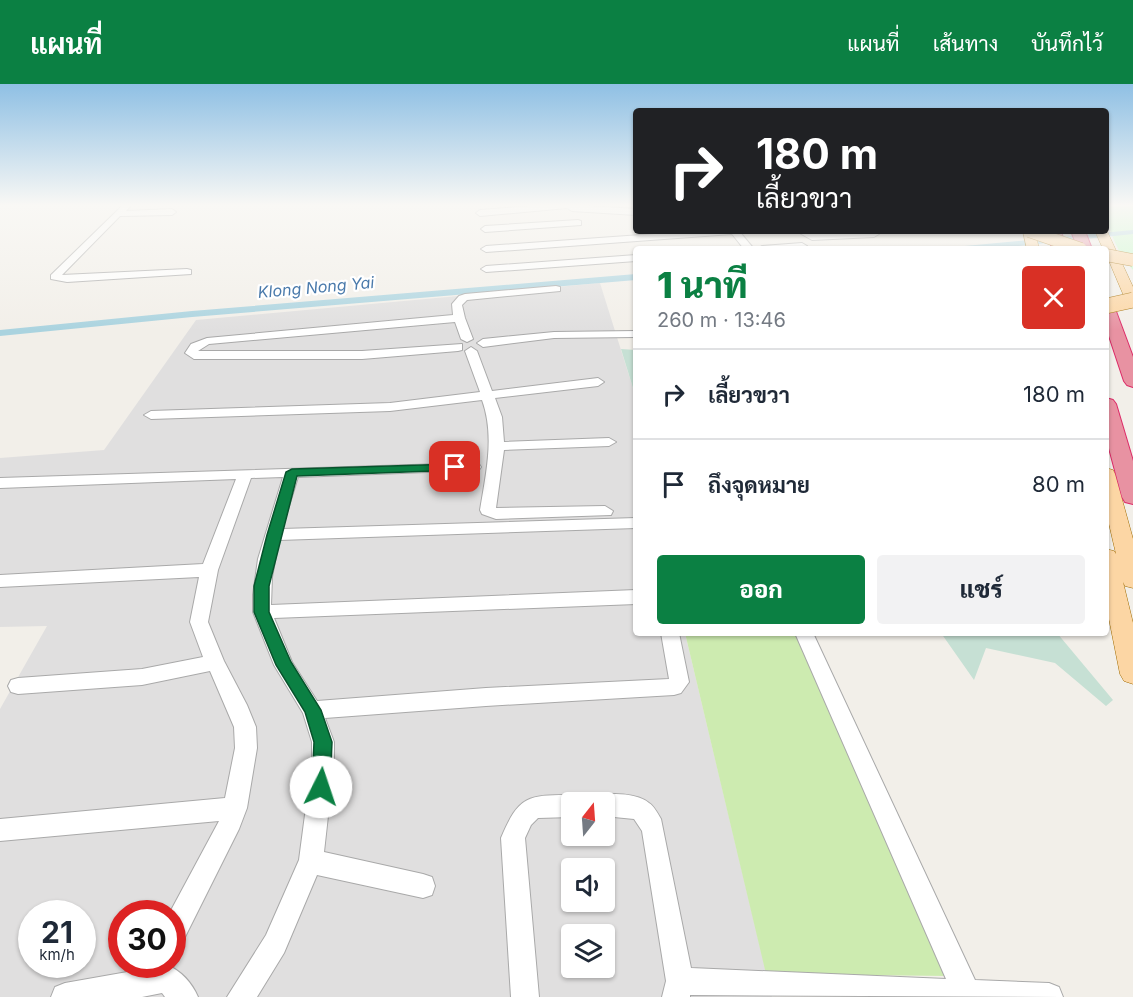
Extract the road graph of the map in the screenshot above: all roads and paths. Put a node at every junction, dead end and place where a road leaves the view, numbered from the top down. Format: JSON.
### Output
{"nodes":[{"id":1,"x":85,"y":247,"type":"edge"},
{"id":2,"x":516,"y":247,"type":"edge"},
{"id":3,"x":588,"y":247,"type":"edge"},
{"id":4,"x":486,"y":249,"type":"dead end"},
{"id":5,"x":633,"y":258,"type":"edge"},
{"id":6,"x":1111,"y":258,"type":"edge"},
{"id":7,"x":1133,"y":260,"type":"edge"},
{"id":8,"x":596,"y":261,"type":"junction"},
{"id":9,"x":486,"y":269,"type":"dead end"},
{"id":10,"x":187,"y":272,"type":"dead end"},
{"id":11,"x":1133,"y":275,"type":"edge"},
{"id":12,"x":556,"y":288,"type":"dead end"},
{"id":13,"x":1133,"y":301,"type":"edge"},
{"id":14,"x":1109,"y":305,"type":"edge"},
{"id":15,"x":1109,"y":314,"type":"edge"},
{"id":16,"x":459,"y":318,"type":"junction"},
{"id":17,"x":633,"y":334,"type":"edge"},
{"id":18,"x":470,"y":345,"type":"junction"},
{"id":19,"x":1133,"y":381,"type":"edge"},
{"id":20,"x":598,"y":382,"type":"dead end"},
{"id":21,"x":489,"y":395,"type":"junction"},
{"id":22,"x":1109,"y":414,"type":"edge"},
{"id":23,"x":152,"y":415,"type":"dead end"},
{"id":24,"x":609,"y":442,"type":"dead end"},
{"id":25,"x":497,"y":446,"type":"junction"},
{"id":26,"x":474,"y":467,"type":"dead end"},
{"id":27,"x":292,"y":472,"type":"junction"},
{"id":28,"x":245,"y":474,"type":"junction"},
{"id":29,"x":0,"y":483,"type":"edge"},
{"id":30,"x":1133,"y":497,"type":"edge"},
{"id":31,"x":1109,"y":499,"type":"edge"},
{"id":32,"x":605,"y":511,"type":"dead end"},
{"id":33,"x":633,"y":523,"type":"edge"},
{"id":34,"x":273,"y":535,"type":"junction"},
{"id":35,"x":1116,"y":556,"type":"edge"},
{"id":36,"x":209,"y":570,"type":"junction"},
{"id":37,"x":1133,"y":580,"type":"edge"},
{"id":38,"x":0,"y":581,"type":"edge"},
{"id":39,"x":633,"y":597,"type":"edge"},
{"id":40,"x":262,"y":612,"type":"junction"},
{"id":41,"x":671,"y":636,"type":"edge"},
{"id":42,"x":805,"y":636,"type":"edge"},
{"id":43,"x":215,"y":662,"type":"junction"},
{"id":44,"x":1133,"y":674,"type":"edge"},
{"id":45,"x":18,"y":686,"type":"dead end"},
{"id":46,"x":312,"y":710,"type":"junction"},
{"id":47,"x":615,"y":805,"type":"edge"},
{"id":48,"x":561,"y":806,"type":"edge"},
{"id":49,"x":236,"y":808,"type":"junction"},
{"id":50,"x":0,"y":830,"type":"edge"},
{"id":51,"x":311,"y":861,"type":"junction"},
{"id":52,"x":423,"y":886,"type":"dead end"},
{"id":53,"x":186,"y":907,"type":"edge"},
{"id":54,"x":173,"y":980,"type":"edge"},
{"id":55,"x":678,"y":989,"type":"edge"},
{"id":56,"x":967,"y":994,"type":"junction"},
{"id":57,"x":65,"y":997,"type":"edge"},
{"id":58,"x":241,"y":997,"type":"edge"},
{"id":59,"x":525,"y":997,"type":"edge"},
{"id":60,"x":1049,"y":997,"type":"edge"}],
"edges":[{"from":1,"to":10,"type":"street"},
{"from":2,"to":4,"type":"street"},
{"from":3,"to":8,"type":"street"},
{"from":5,"to":8,"type":"street"},
{"from":6,"to":7,"type":"main road","bridge":true},
{"from":6,"to":11,"type":"main road"},
{"from":6,"to":13,"type":"main road"},
{"from":8,"to":9,"type":"street"},
{"from":12,"to":16,"type":"street"},
{"from":13,"to":14,"type":"main road","bridge":true},
{"from":15,"to":19,"type":"highway"},
{"from":16,"to":18,"type":"street"},
{"from":16,"to":18,"type":"street"},
{"from":17,"to":18,"type":"street"},
{"from":18,"to":21,"type":"street"},
{"from":20,"to":21,"type":"street"},
{"from":21,"to":23,"type":"street"},
{"from":21,"to":25,"type":"street"},
{"from":22,"to":30,"type":"highway"},
{"from":24,"to":25,"type":"street"},
{"from":25,"to":32,"type":"street"},
{"from":26,"to":27,"type":"street"},
{"from":27,"to":28,"type":"street"},
{"from":27,"to":34,"type":"street"},
{"from":28,"to":29,"type":"street"},
{"from":28,"to":36,"type":"street"},
{"from":31,"to":35,"type":"main road"},
{"from":33,"to":34,"type":"street"},
{"from":34,"to":40,"type":"street"},
{"from":35,"to":37,"type":"main road"},
{"from":35,"to":44,"type":"main road"},
{"from":36,"to":38,"type":"street"},
{"from":36,"to":43,"type":"street"},
{"from":39,"to":40,"type":"street"},
{"from":40,"to":46,"type":"street"},
{"from":41,"to":46,"type":"street"},
{"from":42,"to":56,"type":"street"},
{"from":43,"to":45,"type":"street"},
{"from":43,"to":49,"type":"street"},
{"from":46,"to":51,"type":"street"},
{"from":47,"to":55,"type":"street"},
{"from":48,"to":59,"type":"street"},
{"from":49,"to":50,"type":"street"},
{"from":49,"to":53,"type":"street"},
{"from":51,"to":52,"type":"street"},
{"from":51,"to":58,"type":"street"},
{"from":54,"to":57,"type":"street"},
{"from":55,"to":56,"type":"street"},
{"from":56,"to":60,"type":"street"}]}
